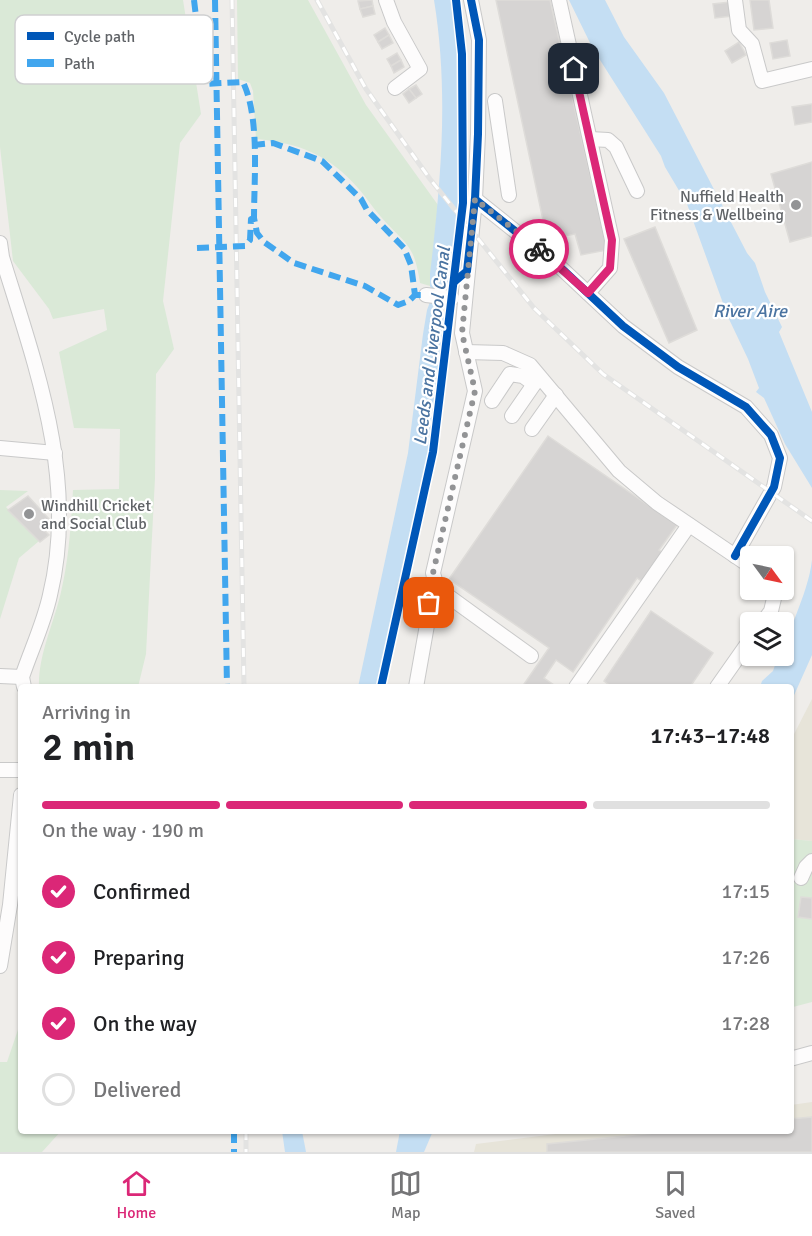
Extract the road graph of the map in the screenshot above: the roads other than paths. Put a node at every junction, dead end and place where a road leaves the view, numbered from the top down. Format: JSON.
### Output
{"nodes":[{"id":1,"x":386,"y":0,"type":"edge"},
{"id":2,"x":471,"y":0,"type":"edge"},
{"id":3,"x":560,"y":0,"type":"edge"},
{"id":4,"x":735,"y":0,"type":"edge"},
{"id":5,"x":812,"y":69,"type":"edge"},
{"id":6,"x":396,"y":88,"type":"dead end"},
{"id":7,"x":495,"y":101,"type":"dead end"},
{"id":8,"x":498,"y":133,"type":"junction"},
{"id":9,"x":478,"y":134,"type":"junction"},
{"id":10,"x":590,"y":139,"type":"junction"},
{"id":11,"x":637,"y":191,"type":"dead end"},
{"id":12,"x":509,"y":195,"type":"dead end"},
{"id":13,"x":475,"y":199,"type":"junction"},
{"id":14,"x":1,"y":252,"type":"edge"},
{"id":15,"x":588,"y":293,"type":"junction"},
{"id":16,"x":426,"y":295,"type":"dead end"},
{"id":17,"x":452,"y":298,"type":"dead end"},
{"id":18,"x":466,"y":352,"type":"junction"},
{"id":19,"x":537,"y":379,"type":"junction"},
{"id":20,"x":556,"y":394,"type":"junction"},
{"id":21,"x":492,"y":401,"type":"dead end"},
{"id":22,"x":512,"y":416,"type":"dead end"},
{"id":23,"x":532,"y":429,"type":"dead end"},
{"id":24,"x":0,"y":448,"type":"edge"},
{"id":25,"x":55,"y":453,"type":"junction"},
{"id":26,"x":689,"y":525,"type":"junction"},
{"id":27,"x":735,"y":556,"type":"junction"},
{"id":28,"x":740,"y":559,"type":"edge"},
{"id":29,"x":435,"y":580,"type":"junction"},
{"id":30,"x":740,"y":654,"type":"edge"},
{"id":31,"x":531,"y":656,"type":"dead end"},
{"id":32,"x":0,"y":676,"type":"edge"},
{"id":33,"x":23,"y":682,"type":"edge"},
{"id":34,"x":417,"y":684,"type":"edge"},
{"id":35,"x":578,"y":684,"type":"edge"},
{"id":36,"x":719,"y":684,"type":"edge"},
{"id":37,"x":0,"y":770,"type":"edge"},
{"id":38,"x":18,"y":770,"type":"edge"},
{"id":39,"x":18,"y":825,"type":"edge"},
{"id":40,"x":812,"y":861,"type":"edge"},
{"id":41,"x":801,"y":878,"type":"dead end"},
{"id":42,"x":0,"y":966,"type":"edge"},
{"id":43,"x":812,"y":1053,"type":"edge"},
{"id":44,"x":794,"y":1058,"type":"edge"}],
"edges":[{"from":1,"to":6,"type":"street"},
{"from":2,"to":9,"type":"street"},
{"from":3,"to":10,"type":"street"},
{"from":4,"to":5,"type":"street"},
{"from":7,"to":8,"type":"street"},
{"from":8,"to":9,"type":"street"},
{"from":8,"to":12,"type":"street"},
{"from":9,"to":13,"type":"street"},
{"from":10,"to":11,"type":"street"},
{"from":10,"to":15,"type":"street"},
{"from":13,"to":15,"type":"street"},
{"from":13,"to":18,"type":"street"},
{"from":14,"to":25,"type":"street"},
{"from":15,"to":27,"type":"street"},
{"from":16,"to":17,"type":"street"},
{"from":18,"to":19,"type":"street"},
{"from":18,"to":29,"type":"street"},
{"from":19,"to":20,"type":"street"},
{"from":19,"to":21,"type":"street"},
{"from":19,"to":22,"type":"street"},
{"from":20,"to":23,"type":"street"},
{"from":20,"to":26,"type":"street"},
{"from":24,"to":25,"type":"street"},
{"from":25,"to":33,"type":"street"},
{"from":26,"to":27,"type":"street"},
{"from":26,"to":35,"type":"street"},
{"from":27,"to":28,"type":"street"},
{"from":29,"to":31,"type":"street"},
{"from":29,"to":34,"type":"street"},
{"from":30,"to":36,"type":"street"},
{"from":32,"to":33,"type":"street"},
{"from":37,"to":38,"type":"street"},
{"from":39,"to":42,"type":"street"},
{"from":40,"to":41,"type":"street"},
{"from":43,"to":44,"type":"street"}]}
